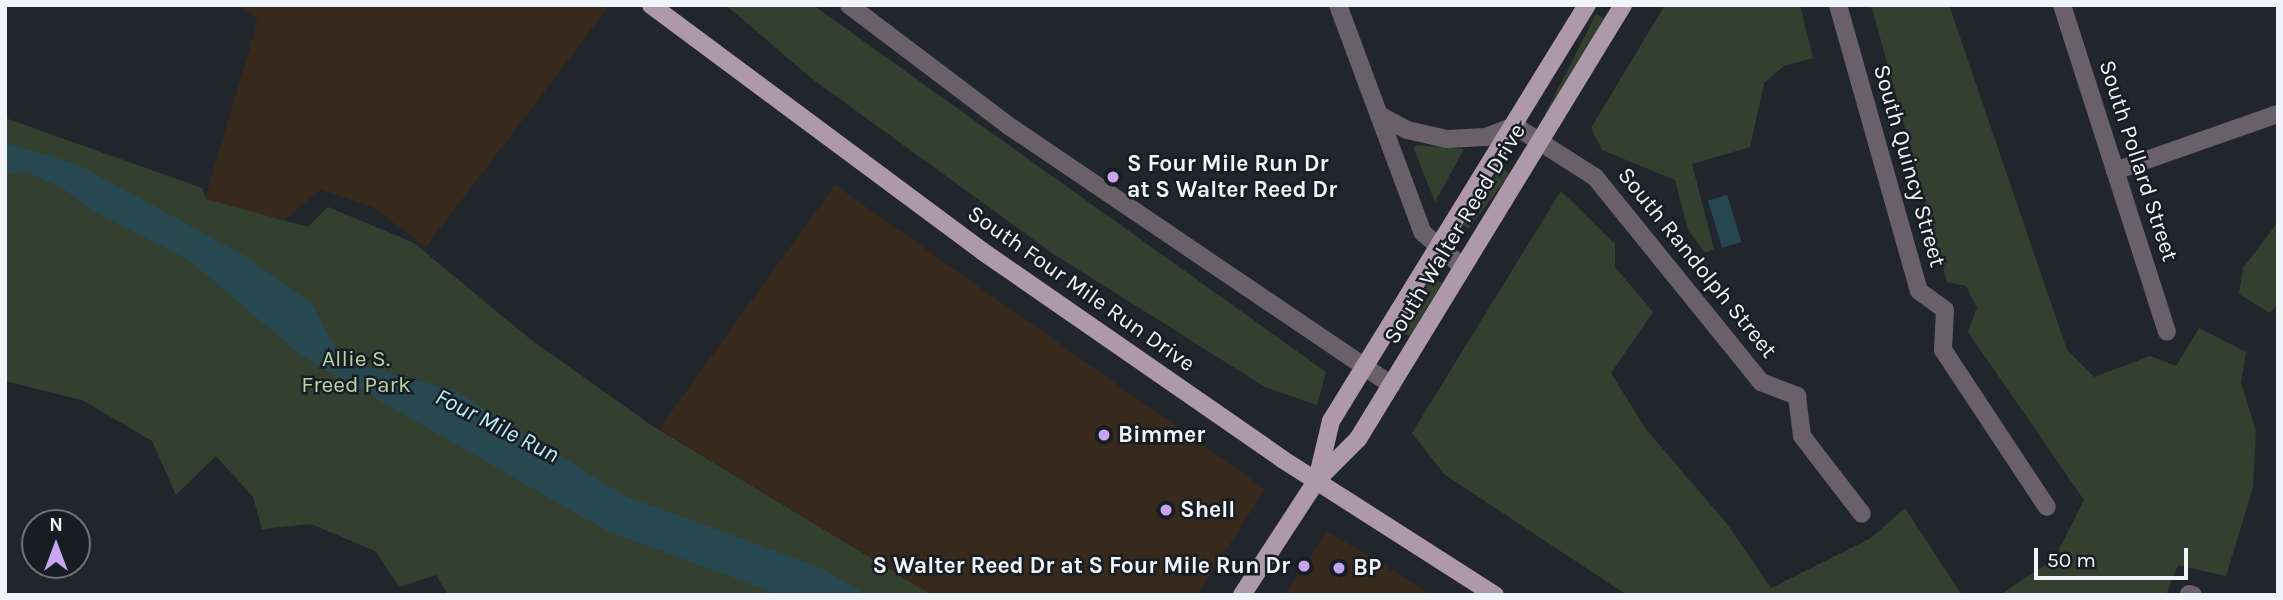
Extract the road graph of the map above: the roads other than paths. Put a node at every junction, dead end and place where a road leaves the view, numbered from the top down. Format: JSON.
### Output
{"nodes":[{"id":1,"x":651,"y":5,"type":"edge"},
{"id":2,"x":849,"y":5,"type":"edge"},
{"id":3,"x":1338,"y":5,"type":"edge"},
{"id":4,"x":1587,"y":5,"type":"edge"},
{"id":5,"x":1623,"y":5,"type":"edge"},
{"id":6,"x":1838,"y":5,"type":"edge"},
{"id":7,"x":2062,"y":5,"type":"edge"},
{"id":8,"x":2278,"y":114,"type":"edge"},
{"id":9,"x":1379,"y":115,"type":"junction"},
{"id":10,"x":1515,"y":126,"type":"junction"},
{"id":11,"x":1540,"y":142,"type":"junction"},
{"id":12,"x":2115,"y":171,"type":"junction"},
{"id":13,"x":1438,"y":250,"type":"junction"},
{"id":14,"x":1464,"y":267,"type":"junction"},
{"id":15,"x":2167,"y":332,"type":"dead end"},
{"id":16,"x":1363,"y":367,"type":"junction"},
{"id":17,"x":1391,"y":385,"type":"junction"},
{"id":18,"x":1317,"y":480,"type":"junction"},
{"id":19,"x":2047,"y":507,"type":"dead end"},
{"id":20,"x":1862,"y":514,"type":"dead end"},
{"id":21,"x":1242,"y":595,"type":"edge"},
{"id":22,"x":1495,"y":595,"type":"edge"}],
"edges":[{"from":1,"to":18,"type":"main road","name":"South Four Mile Run Drive"},
{"from":2,"to":16,"type":"street"},
{"from":3,"to":9,"type":"street"},
{"from":4,"to":10,"type":"main road","name":"South Walter Reed Drive"},
{"from":5,"to":11,"type":"main road","name":"South Walter Reed Drive"},
{"from":6,"to":19,"type":"street","name":"South Quincy Street"},
{"from":7,"to":12,"type":"street","name":"South Pollard Street"},
{"from":8,"to":12,"type":"street"},
{"from":9,"to":10,"type":"street"},
{"from":9,"to":13,"type":"street"},
{"from":10,"to":11,"type":"street","name":"South Randolph Street"},
{"from":10,"to":13,"type":"main road","name":"South Walter Reed Drive"},
{"from":11,"to":14,"type":"main road","name":"South Walter Reed Drive"},
{"from":11,"to":20,"type":"street","name":"South Randolph Street"},
{"from":12,"to":15,"type":"street","name":"South Pollard Street"},
{"from":13,"to":14,"type":"street"},
{"from":13,"to":16,"type":"main road","name":"South Walter Reed Drive"},
{"from":14,"to":17,"type":"main road","name":"South Walter Reed Drive"},
{"from":16,"to":17,"type":"street"},
{"from":16,"to":18,"type":"main road","name":"South Walter Reed Drive"},
{"from":17,"to":18,"type":"main road","name":"South Walter Reed Drive"},
{"from":18,"to":21,"type":"main road","name":"South Walter Reed Drive"},
{"from":18,"to":22,"type":"main road","name":"South Four Mile Run Drive"}]}
